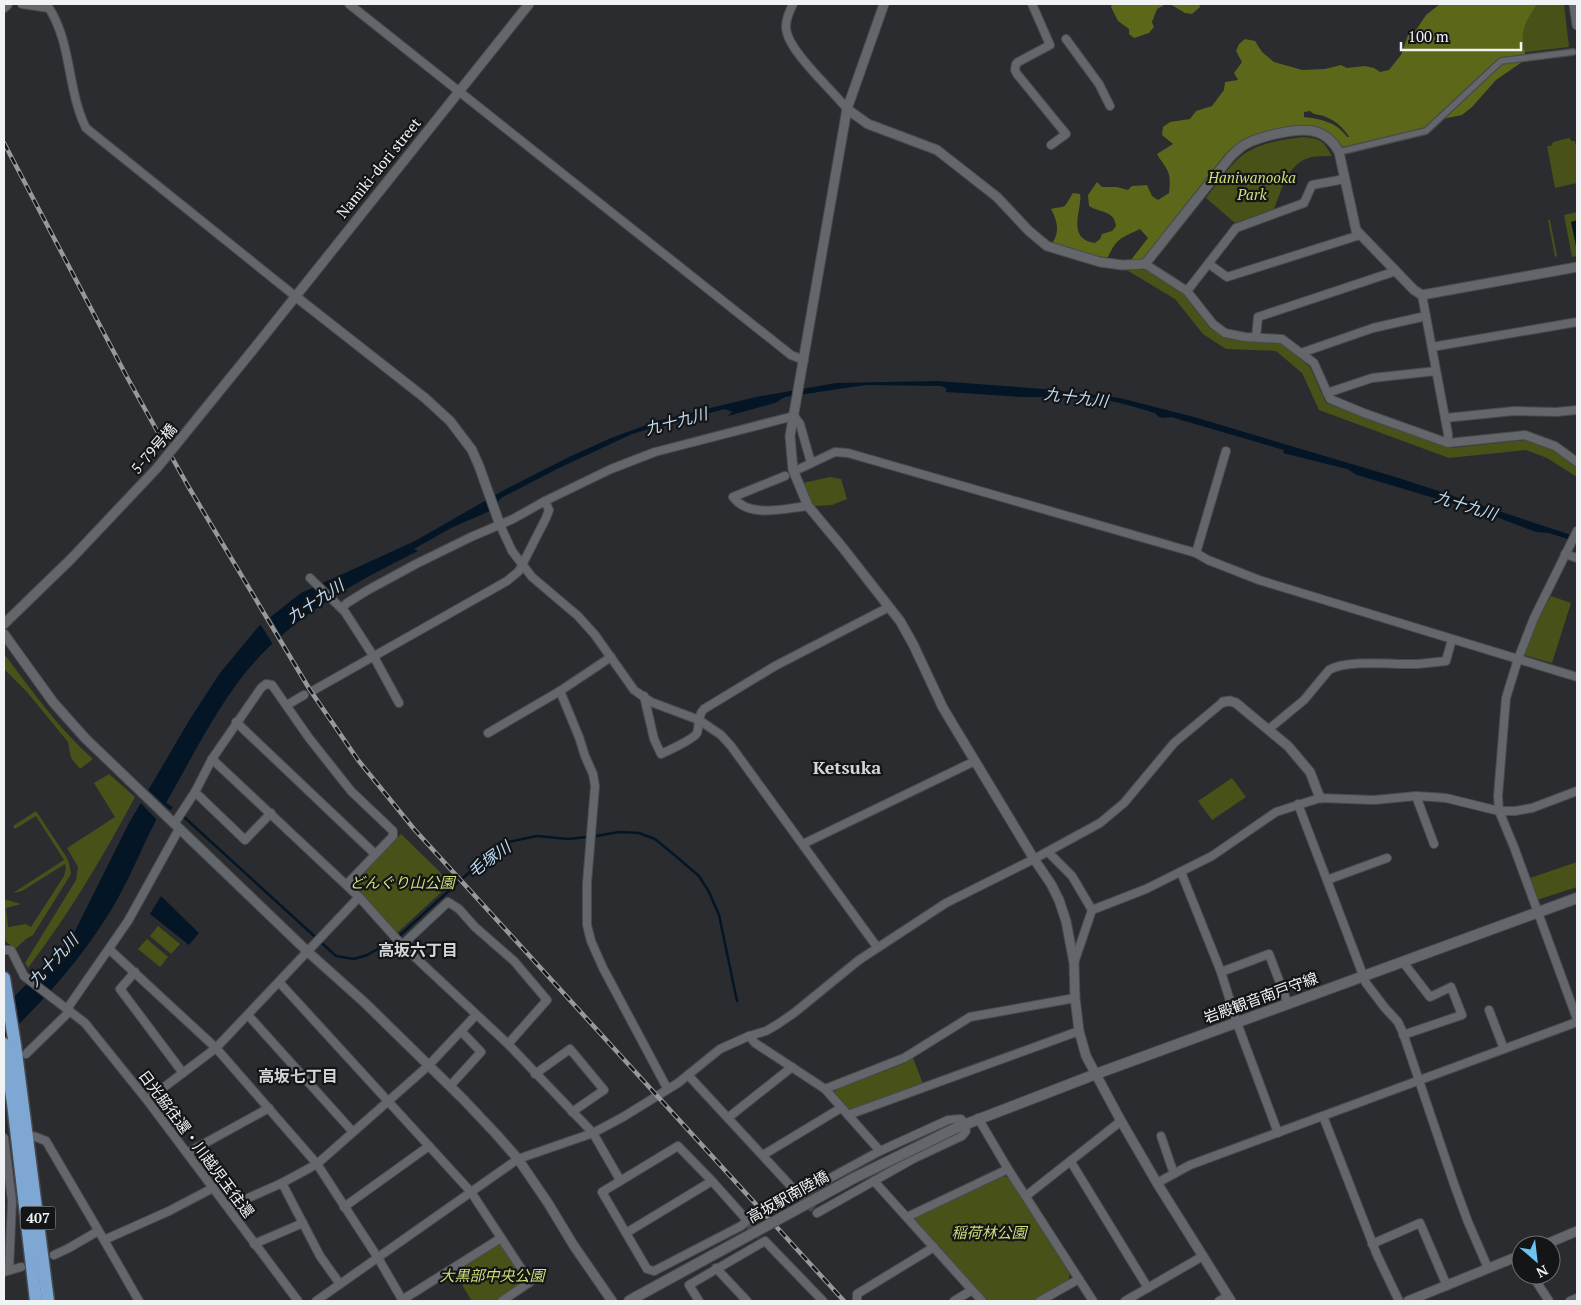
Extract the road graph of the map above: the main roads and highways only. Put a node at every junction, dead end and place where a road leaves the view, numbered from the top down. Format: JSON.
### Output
{"nodes":[{"id":1,"x":7,"y":4,"type":"edge"},
{"id":2,"x":4,"y":7,"type":"edge"},
{"id":3,"x":1577,"y":898,"type":"edge"},
{"id":4,"x":4,"y":978,"type":"edge"},
{"id":5,"x":8,"y":1048,"type":"edge"},
{"id":6,"x":8,"y":1104,"type":"edge"},
{"id":7,"x":960,"y":1126,"type":"joint"},
{"id":8,"x":633,"y":1299,"type":"edge"},
{"id":9,"x":36,"y":1301,"type":"edge"},
{"id":10,"x":48,"y":1301,"type":"edge"}],
"edges":[{"from":1,"to":2,"type":"main road"},
{"from":3,"to":7,"type":"main road","name":"岩殿観音南戸守線"},
{"from":4,"to":5,"type":"highway","number":"407"},
{"from":5,"to":6,"type":"highway","number":"407"},
{"from":5,"to":10,"type":"highway","number":"407"},
{"from":6,"to":9,"type":"highway","number":"407"},
{"from":7,"to":8,"type":"main road","name":"高坂駅南陸橋","bridge":true}]}
